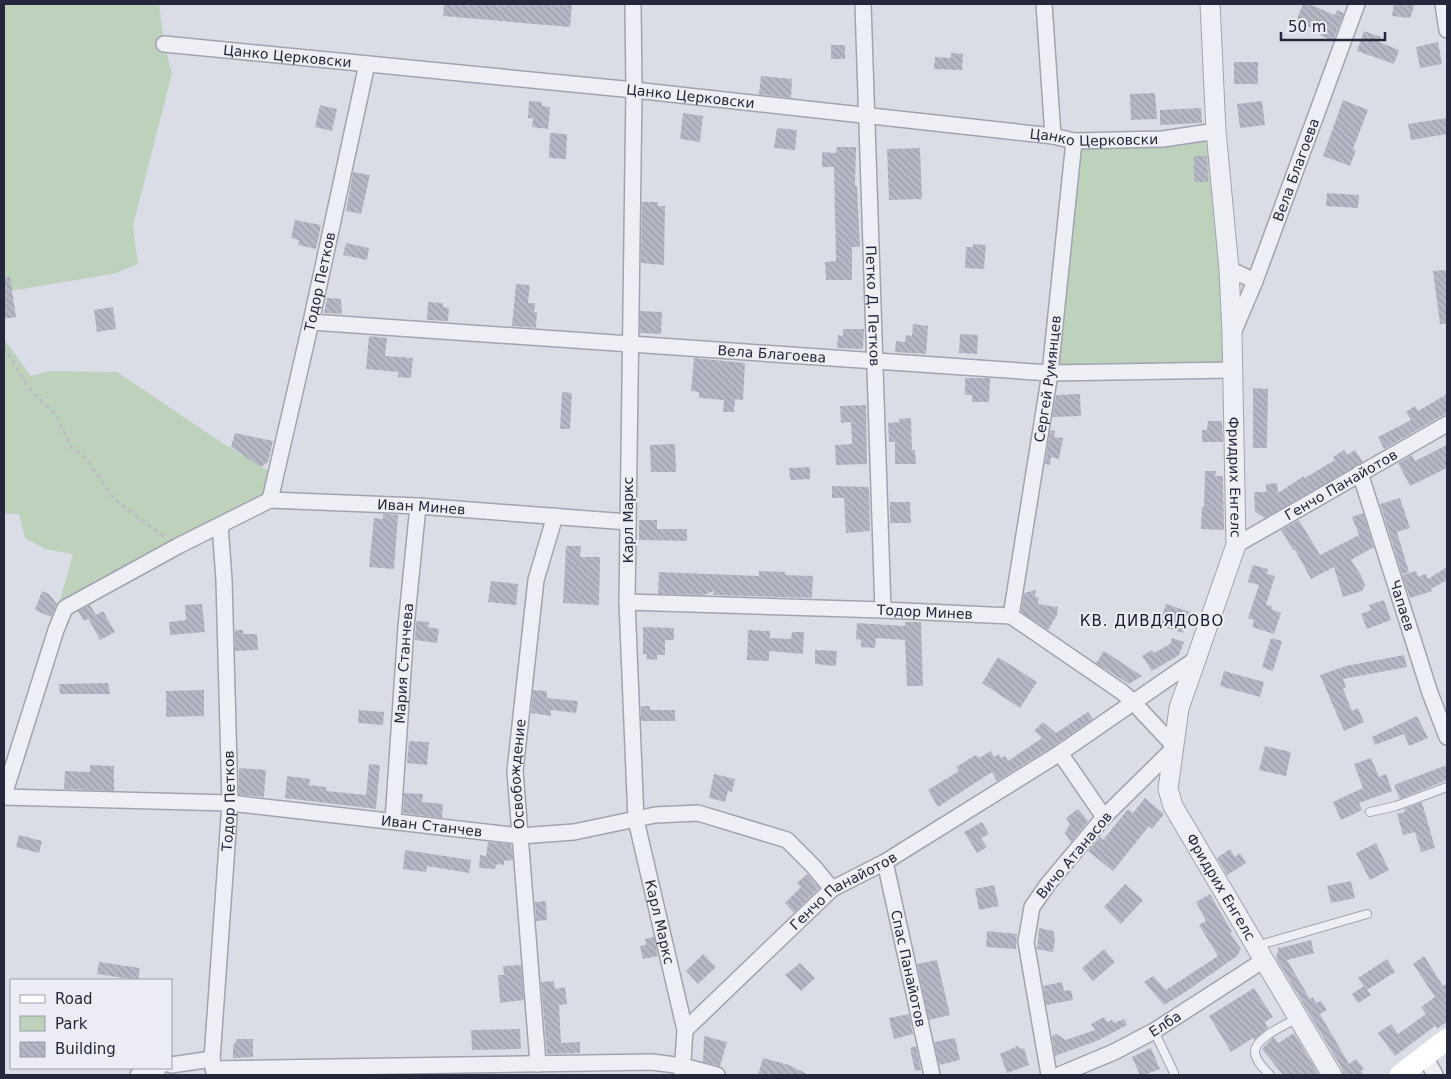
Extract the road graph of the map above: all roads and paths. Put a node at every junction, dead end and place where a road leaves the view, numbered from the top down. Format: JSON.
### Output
{"nodes":[{"id":1,"x":633,"y":4,"type":"edge"},
{"id":2,"x":863,"y":4,"type":"edge"},
{"id":3,"x":1044,"y":4,"type":"edge"},
{"id":4,"x":1210,"y":4,"type":"edge"},
{"id":5,"x":1358,"y":4,"type":"edge"},
{"id":6,"x":1443,"y":4,"type":"edge"},
{"id":7,"x":1447,"y":30,"type":"edge"},
{"id":8,"x":164,"y":44,"type":"dead end"},
{"id":9,"x":367,"y":64,"type":"junction"},
{"id":10,"x":634,"y":90,"type":"junction"},
{"id":11,"x":865,"y":116,"type":"junction"},
{"id":12,"x":1216,"y":131,"type":"junction"},
{"id":13,"x":1053,"y":136,"type":"junction"},
{"id":14,"x":1074,"y":141,"type":"junction"},
{"id":15,"x":1229,"y":269,"type":"junction"},
{"id":16,"x":1255,"y":281,"type":"junction"},
{"id":17,"x":311,"y":322,"type":"junction"},
{"id":18,"x":1232,"y":334,"type":"junction"},
{"id":19,"x":629,"y":345,"type":"junction"},
{"id":20,"x":4,"y":347,"type":"edge"},
{"id":21,"x":875,"y":361,"type":"junction"},
{"id":22,"x":1234,"y":370,"type":"junction"},
{"id":23,"x":1050,"y":372,"type":"junction"},
{"id":24,"x":1447,"y":424,"type":"edge"},
{"id":25,"x":1360,"y":473,"type":"junction"},
{"id":26,"x":270,"y":500,"type":"junction"},
{"id":27,"x":418,"y":506,"type":"junction"},
{"id":28,"x":555,"y":516,"type":"junction"},
{"id":29,"x":628,"y":522,"type":"junction"},
{"id":30,"x":220,"y":525,"type":"junction"},
{"id":31,"x":1236,"y":545,"type":"junction"},
{"id":32,"x":178,"y":546,"type":"junction"},
{"id":33,"x":627,"y":602,"type":"junction"},
{"id":34,"x":882,"y":610,"type":"junction"},
{"id":35,"x":1011,"y":616,"type":"junction"},
{"id":36,"x":1196,"y":659,"type":"junction"},
{"id":37,"x":1133,"y":702,"type":"junction"},
{"id":38,"x":1447,"y":737,"type":"edge"},
{"id":39,"x":1175,"y":747,"type":"junction"},
{"id":40,"x":1060,"y":753,"type":"junction"},
{"id":41,"x":1447,"y":787,"type":"edge"},
{"id":42,"x":4,"y":796,"type":"edge"},
{"id":43,"x":230,"y":803,"type":"junction"},
{"id":44,"x":1370,"y":812,"type":"dead end"},
{"id":45,"x":1104,"y":817,"type":"junction"},
{"id":46,"x":636,"y":820,"type":"junction"},
{"id":47,"x":393,"y":821,"type":"junction"},
{"id":48,"x":520,"y":836,"type":"junction"},
{"id":49,"x":885,"y":862,"type":"junction"},
{"id":50,"x":832,"y":889,"type":"junction"},
{"id":51,"x":1368,"y":914,"type":"dead end"},
{"id":52,"x":1260,"y":954,"type":"junction"},
{"id":53,"x":1298,"y":1018,"type":"junction"},
{"id":54,"x":684,"y":1030,"type":"junction"},
{"id":55,"x":1154,"y":1031,"type":"junction"},
{"id":56,"x":1447,"y":1039,"type":"edge"},
{"id":57,"x":1425,"y":1056,"type":"junction"},
{"id":58,"x":538,"y":1064,"type":"junction"},
{"id":59,"x":172,"y":1065,"type":"edge"},
{"id":60,"x":213,"y":1068,"type":"edge"},
{"id":61,"x":156,"y":1069,"type":"edge"},
{"id":62,"x":682,"y":1071,"type":"edge"},
{"id":63,"x":1174,"y":1073,"type":"dead end"},
{"id":64,"x":138,"y":1075,"type":"edge"},
{"id":65,"x":717,"y":1075,"type":"edge"},
{"id":66,"x":932,"y":1075,"type":"edge"},
{"id":67,"x":1049,"y":1075,"type":"edge"},
{"id":68,"x":1059,"y":1075,"type":"edge"},
{"id":69,"x":1270,"y":1075,"type":"edge"},
{"id":70,"x":1332,"y":1075,"type":"edge"},
{"id":71,"x":1400,"y":1075,"type":"edge"},
{"id":72,"x":1435,"y":1075,"type":"edge"}],
"edges":[{"from":1,"to":10,"type":"street","name":"Карл Маркс"},
{"from":2,"to":11,"type":"street","name":"Петко Д. Петков"},
{"from":3,"to":13,"type":"street"},
{"from":4,"to":12,"type":"street","name":"Фридрих Енгелс"},
{"from":5,"to":16,"type":"street","name":"Вела Благоева"},
{"from":6,"to":7,"type":"street"},
{"from":8,"to":9,"type":"street","name":"Цанко Церковски"},
{"from":9,"to":10,"type":"street","name":"Цанко Церковски"},
{"from":9,"to":17,"type":"street","name":"Тодор Петков"},
{"from":10,"to":11,"type":"street","name":"Цанко Церковски"},
{"from":10,"to":19,"type":"street","name":"Карл Маркс"},
{"from":11,"to":13,"type":"street","name":"Цанко Церковски"},
{"from":11,"to":21,"type":"street","name":"Петко Д. Петков"},
{"from":12,"to":14,"type":"street","name":"Цанко Церковски"},
{"from":12,"to":15,"type":"street","name":"Фридрих Енгелс"},
{"from":13,"to":14,"type":"street","name":"Цанко Церковски"},
{"from":14,"to":23,"type":"street","name":"Сергей Румянцев"},
{"from":15,"to":16,"type":"street"},
{"from":15,"to":18,"type":"street","name":"Фридрих Енгелс"},
{"from":16,"to":18,"type":"street","name":"Вела Благоева"},
{"from":17,"to":19,"type":"street","name":"Вела Благоева"},
{"from":17,"to":26,"type":"street","name":"Тодор Петков"},
{"from":18,"to":22,"type":"street","name":"Фридрих Енгелс"},
{"from":19,"to":21,"type":"street","name":"Вела Благоева"},
{"from":19,"to":29,"type":"street","name":"Карл Маркс"},
{"from":20,"to":32,"type":"path"},
{"from":21,"to":23,"type":"street","name":"Вела Благоева"},
{"from":21,"to":34,"type":"street","name":"Петко Д. Петков"},
{"from":22,"to":23,"type":"street","name":"Вела Благоева"},
{"from":22,"to":31,"type":"street","name":"Фридрих Енгелс"},
{"from":23,"to":35,"type":"street","name":"Сергей Румянцев"},
{"from":24,"to":25,"type":"street","name":"Генчо Панайотов"},
{"from":25,"to":31,"type":"street","name":"Генчо Панайотов"},
{"from":25,"to":38,"type":"street","name":"Чапаев"},
{"from":26,"to":27,"type":"street","name":"Иван Минев"},
{"from":26,"to":30,"type":"street","name":"Иван Минев"},
{"from":27,"to":28,"type":"street","name":"Иван Минев"},
{"from":27,"to":47,"type":"street","name":"Мария Станчева"},
{"from":28,"to":29,"type":"street","name":"Иван Минев"},
{"from":28,"to":48,"type":"street","name":"Освобождение"},
{"from":29,"to":33,"type":"street","name":"Карл Маркс"},
{"from":30,"to":32,"type":"street","name":"Иван Минев"},
{"from":30,"to":43,"type":"street","name":"Тодор Петков"},
{"from":31,"to":36,"type":"street","name":"Фридрих Енгелс"},
{"from":32,"to":42,"type":"street","name":"Иван Минев"},
{"from":33,"to":34,"type":"street","name":"Тодор Минев"},
{"from":33,"to":46,"type":"street","name":"Карл Маркс"},
{"from":34,"to":35,"type":"street","name":"Тодор Минев"},
{"from":35,"to":37,"type":"street"},
{"from":36,"to":37,"type":"street","name":"Генчо Панайотов"},
{"from":36,"to":39,"type":"street","name":"Фридрих Енгелс"},
{"from":37,"to":39,"type":"street"},
{"from":37,"to":40,"type":"street","name":"Генчо Панайотов"},
{"from":39,"to":45,"type":"street","name":"Вичо Атанасов"},
{"from":39,"to":52,"type":"street","name":"Фридрих Енгелс"},
{"from":40,"to":45,"type":"street"},
{"from":40,"to":49,"type":"street","name":"Генчо Панайотов"},
{"from":41,"to":44,"type":"lane"},
{"from":42,"to":43,"type":"street","name":"Иван Станчев"},
{"from":43,"to":47,"type":"street","name":"Иван Станчев"},
{"from":43,"to":60,"type":"street","name":"Тодор Петков"},
{"from":45,"to":67,"type":"street","name":"Вичо Атанасов"},
{"from":46,"to":48,"type":"street","name":"Иван Станчев"},
{"from":46,"to":50,"type":"street","name":"Иван Станчев"},
{"from":46,"to":54,"type":"street","name":"Карл Маркс"},
{"from":47,"to":48,"type":"street","name":"Иван Станчев"},
{"from":48,"to":58,"type":"street","name":"Освобождение"},
{"from":49,"to":50,"type":"street","name":"Генчо Панайотов"},
{"from":49,"to":66,"type":"street","name":"Спас Панайотов"},
{"from":50,"to":54,"type":"street","name":"Генчо Панайотов"},
{"from":51,"to":52,"type":"lane","name":"Елба"},
{"from":52,"to":53,"type":"street","name":"Фридрих Енгелс"},
{"from":52,"to":55,"type":"street","name":"Елба"},
{"from":53,"to":69,"type":"lane"},
{"from":53,"to":70,"type":"street","name":"Фридрих Енгелс"},
{"from":54,"to":62,"type":"street"},
{"from":55,"to":63,"type":"lane"},
{"from":55,"to":68,"type":"street","name":"Елба"},
{"from":56,"to":57,"type":"main road"},
{"from":57,"to":71,"type":"main road"},
{"from":57,"to":72,"type":"street"},
{"from":58,"to":60,"type":"street"},
{"from":58,"to":62,"type":"street"},
{"from":59,"to":60,"type":"street"},
{"from":61,"to":64,"type":"street"},
{"from":62,"to":65,"type":"street"}]}
